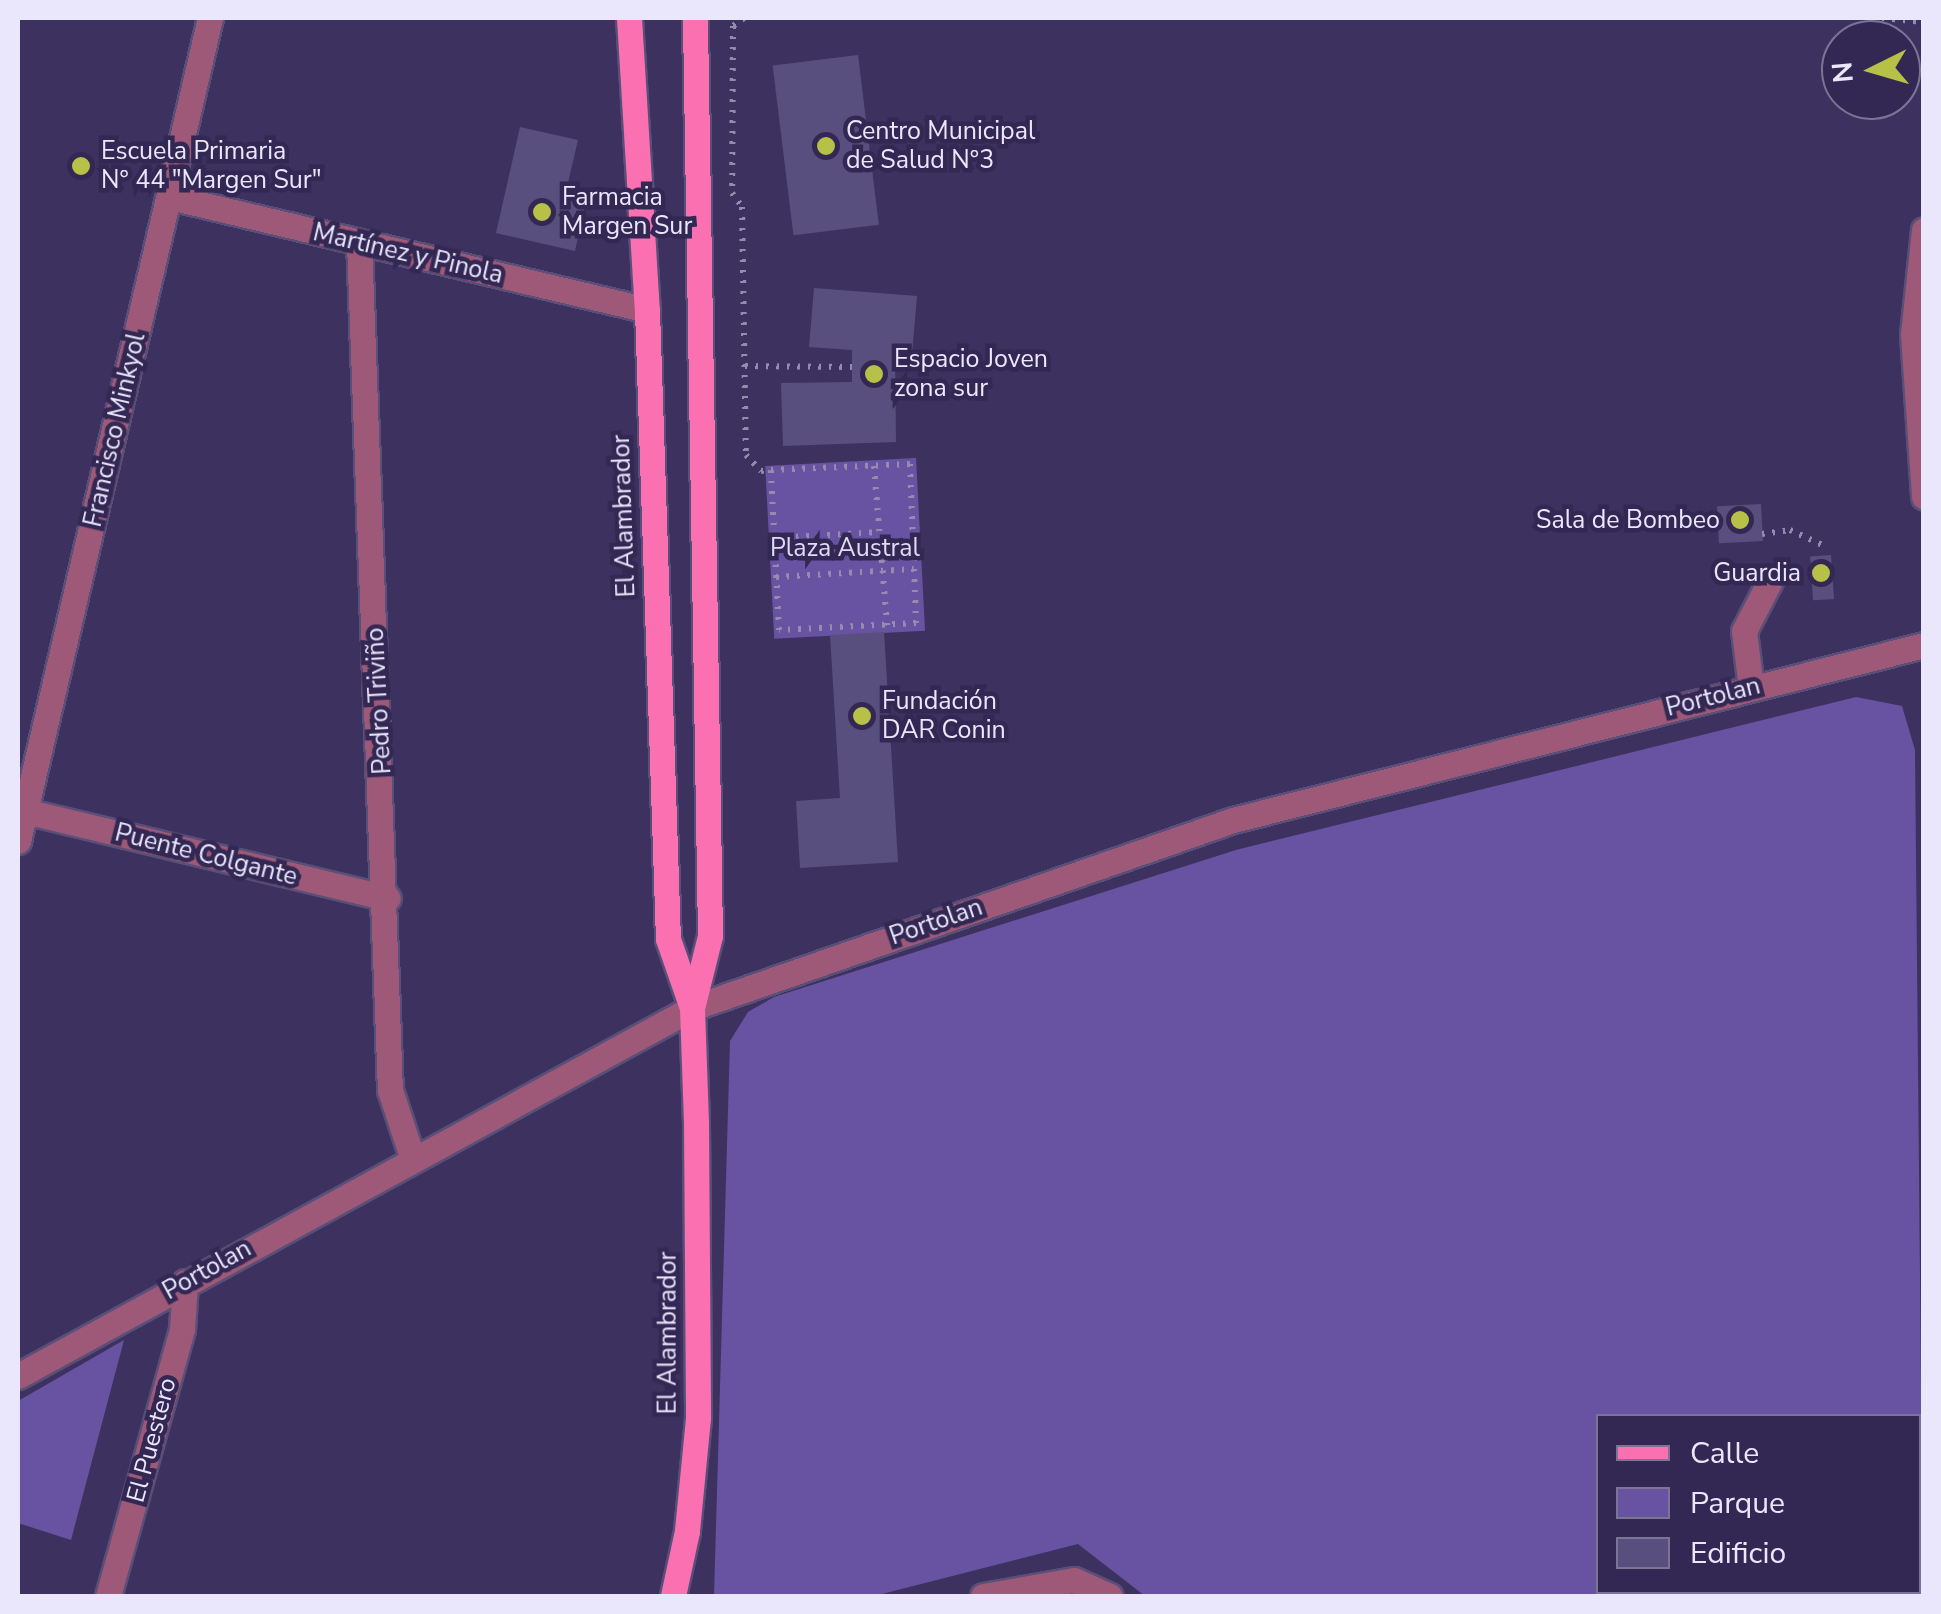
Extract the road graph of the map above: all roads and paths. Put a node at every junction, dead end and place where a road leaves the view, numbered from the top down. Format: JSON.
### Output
{"nodes":[{"id":1,"x":210,"y":18,"type":"edge"},
{"id":2,"x":629,"y":18,"type":"edge"},
{"id":3,"x":695,"y":18,"type":"edge"},
{"id":4,"x":744,"y":18,"type":"edge"},
{"id":5,"x":1882,"y":18,"type":"edge"},
{"id":6,"x":1924,"y":22,"type":"edge"},
{"id":7,"x":170,"y":197,"type":"junction"},
{"id":8,"x":1924,"y":230,"type":"edge"},
{"id":9,"x":359,"y":242,"type":"junction"},
{"id":10,"x":648,"y":310,"type":"junction"},
{"id":11,"x":745,"y":366,"type":"junction"},
{"id":12,"x":852,"y":367,"type":"dead end"},
{"id":13,"x":874,"y":466,"type":"junction"},
{"id":14,"x":771,"y":470,"type":"junction"},
{"id":15,"x":1924,"y":497,"type":"edge"},
{"id":16,"x":880,"y":532,"type":"junction"},
{"id":17,"x":1762,"y":534,"type":"dead end"},
{"id":18,"x":774,"y":538,"type":"junction"},
{"id":19,"x":1822,"y":545,"type":"dead end"},
{"id":20,"x":914,"y":569,"type":"junction"},
{"id":21,"x":882,"y":571,"type":"junction"},
{"id":22,"x":776,"y":577,"type":"junction"},
{"id":23,"x":1770,"y":578,"type":"dead end"},
{"id":24,"x":886,"y":625,"type":"junction"},
{"id":25,"x":1924,"y":645,"type":"edge"},
{"id":26,"x":1751,"y":688,"type":"junction"},
{"id":27,"x":24,"y":811,"type":"junction"},
{"id":28,"x":18,"y":841,"type":"edge"},
{"id":29,"x":388,"y":898,"type":"junction"},
{"id":30,"x":692,"y":1008,"type":"junction"},
{"id":31,"x":412,"y":1157,"type":"junction"},
{"id":32,"x":185,"y":1282,"type":"junction"},
{"id":33,"x":18,"y":1376,"type":"edge"},
{"id":34,"x":108,"y":1596,"type":"edge"},
{"id":35,"x":673,"y":1596,"type":"edge"},
{"id":36,"x":983,"y":1596,"type":"edge"},
{"id":37,"x":1110,"y":1596,"type":"edge"}],
"edges":[{"from":1,"to":7,"type":"street","name":"Francisco Minkyol"},
{"from":2,"to":10,"type":"main road","name":"El Alambrador"},
{"from":3,"to":30,"type":"main road","name":"El Alambrador"},
{"from":4,"to":11,"type":"path"},
{"from":5,"to":6,"type":"path"},
{"from":7,"to":9,"type":"street","name":"Martínez y Pinola"},
{"from":7,"to":27,"type":"street","name":"Francisco Minkyol"},
{"from":8,"to":15,"type":"street"},
{"from":9,"to":10,"type":"street","name":"Martínez y Pinola"},
{"from":9,"to":29,"type":"street","name":"Pedro Triviño"},
{"from":10,"to":30,"type":"main road","name":"El Alambrador"},
{"from":11,"to":12,"type":"path"},
{"from":11,"to":14,"type":"path"},
{"from":13,"to":14,"type":"path"},
{"from":13,"to":16,"type":"path"},
{"from":13,"to":20,"type":"path"},
{"from":14,"to":18,"type":"path"},
{"from":16,"to":18,"type":"path"},
{"from":16,"to":21,"type":"path"},
{"from":17,"to":19,"type":"path"},
{"from":18,"to":22,"type":"path"},
{"from":20,"to":21,"type":"path"},
{"from":20,"to":24,"type":"path"},
{"from":21,"to":22,"type":"path"},
{"from":21,"to":24,"type":"path"},
{"from":22,"to":24,"type":"path"},
{"from":23,"to":26,"type":"street"},
{"from":25,"to":26,"type":"street","name":"Portolan"},
{"from":26,"to":30,"type":"street","name":"Portolan"},
{"from":27,"to":28,"type":"street","name":"Francisco Minkyol"},
{"from":27,"to":29,"type":"street","name":"Puente Colgante"},
{"from":29,"to":31,"type":"street","name":"Pedro Triviño"},
{"from":30,"to":31,"type":"street","name":"Portolan"},
{"from":30,"to":35,"type":"main road","name":"El Alambrador"},
{"from":31,"to":32,"type":"street","name":"Portolan"},
{"from":32,"to":33,"type":"street","name":"Portolan"},
{"from":32,"to":34,"type":"street","name":"El Puestero"},
{"from":36,"to":37,"type":"street"}]}
